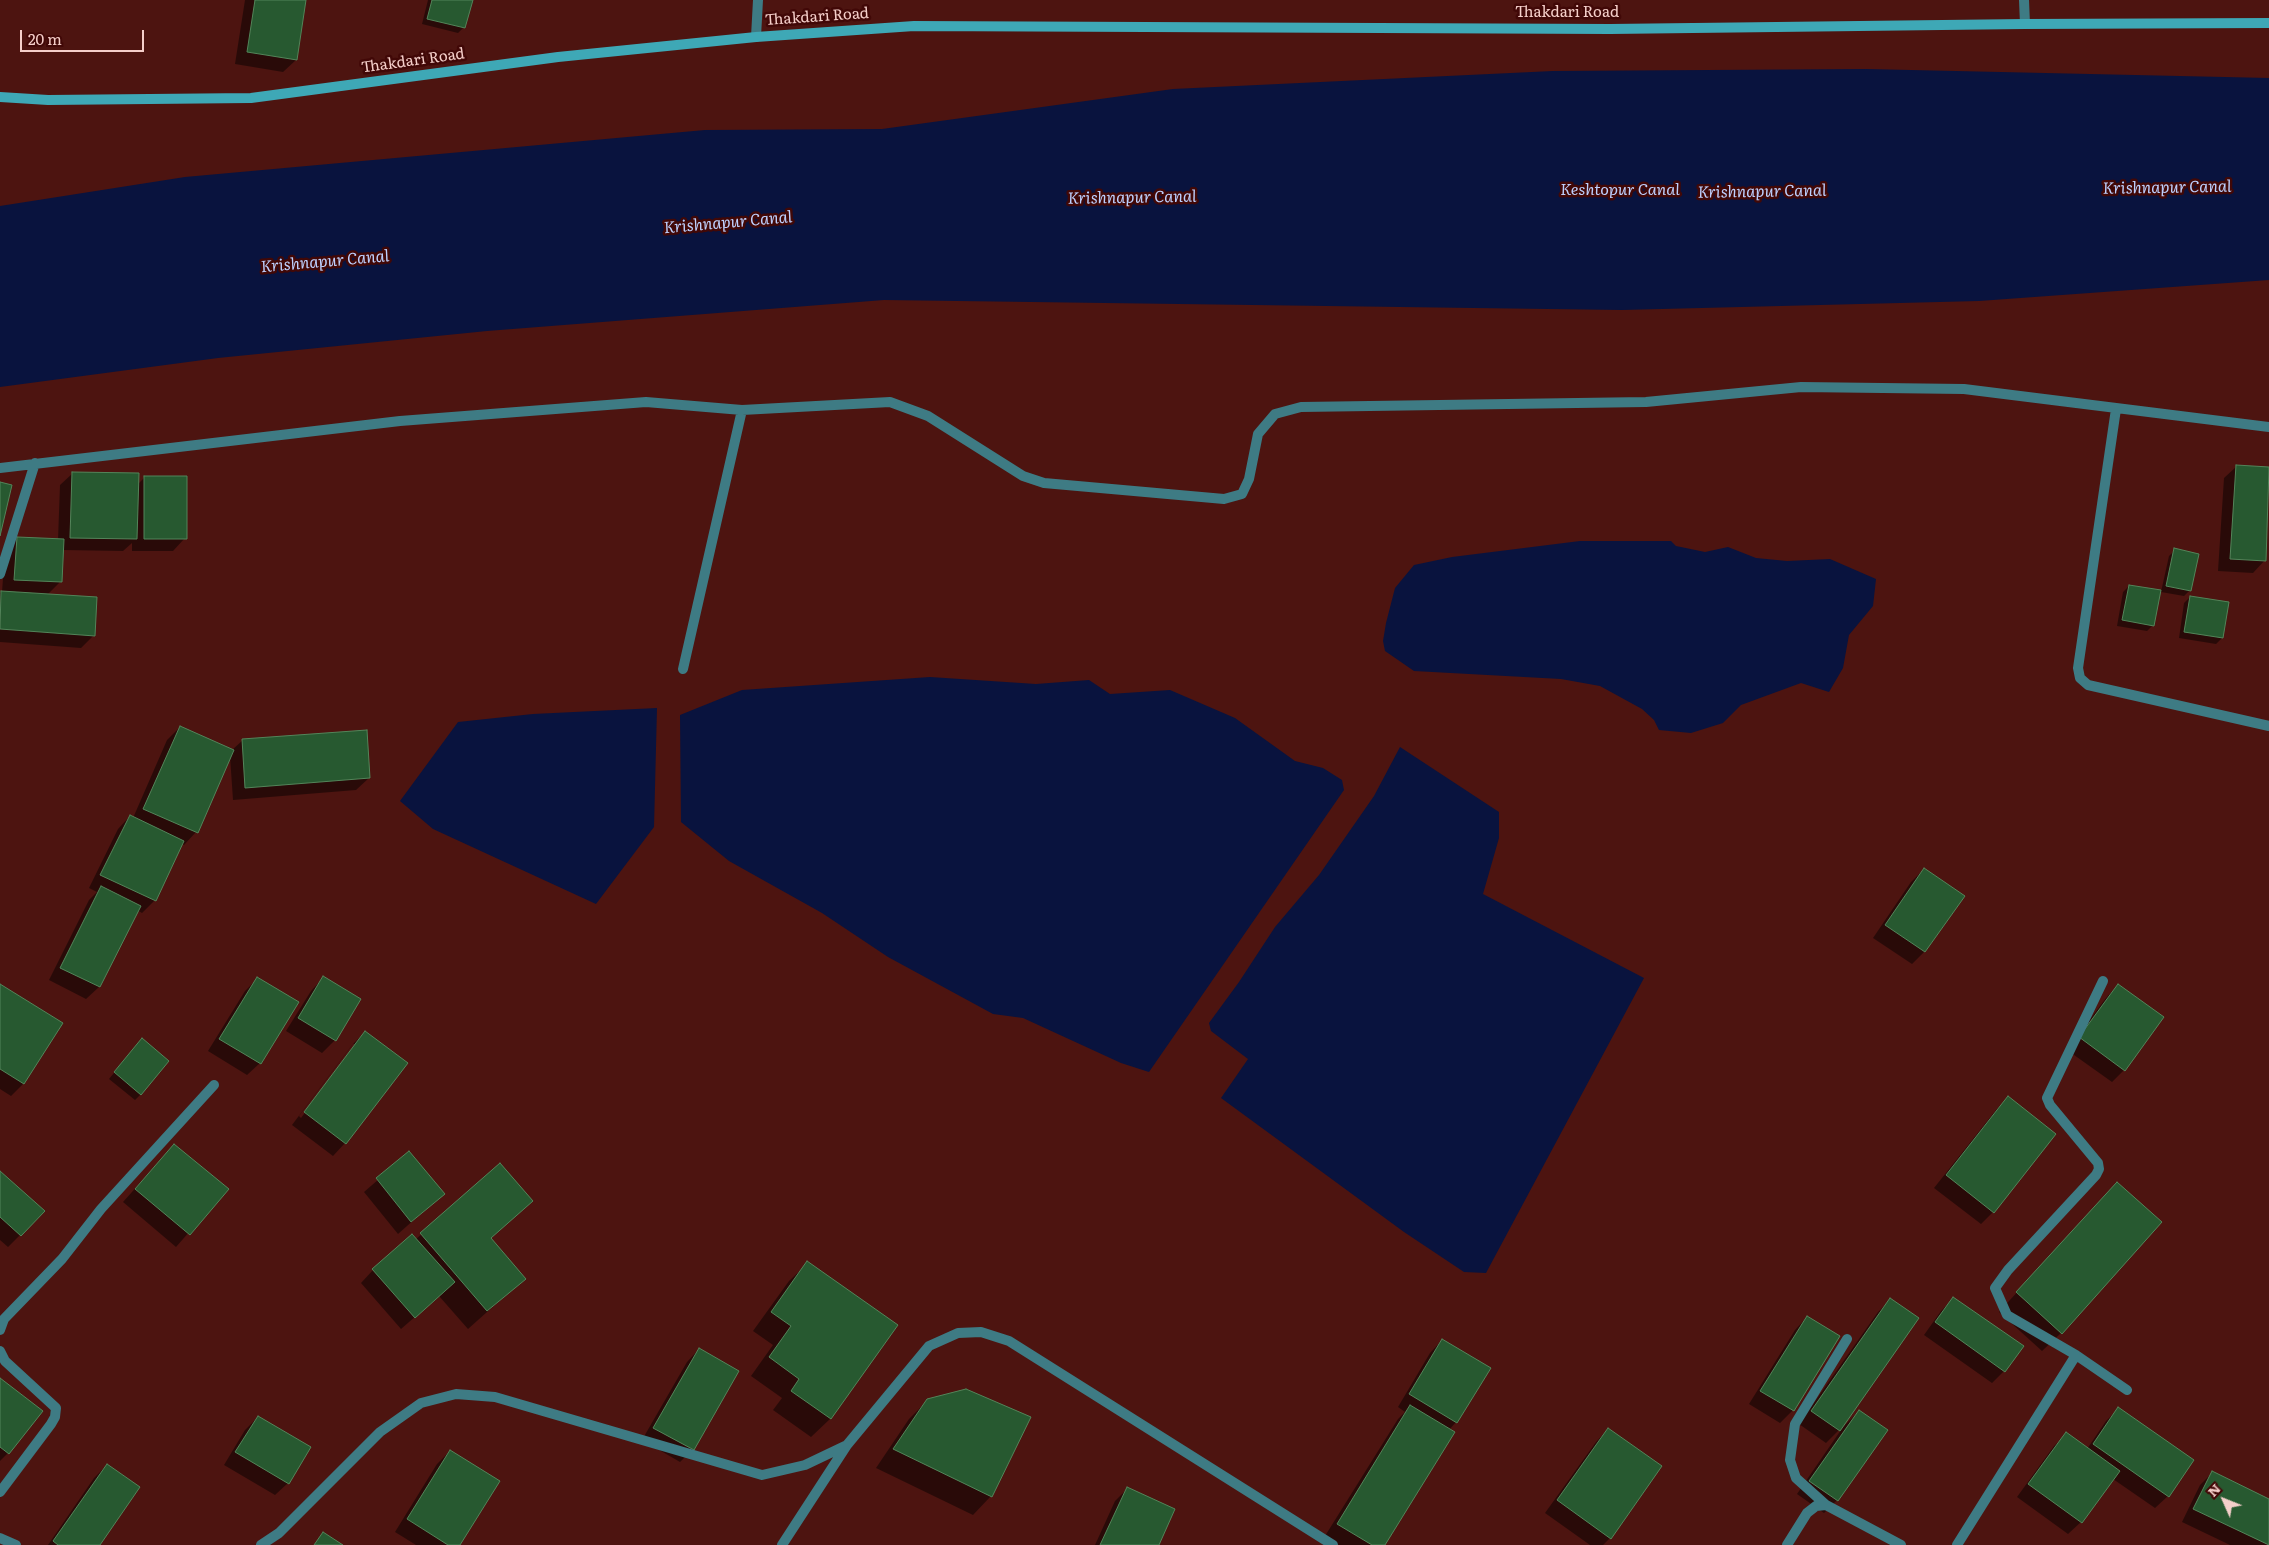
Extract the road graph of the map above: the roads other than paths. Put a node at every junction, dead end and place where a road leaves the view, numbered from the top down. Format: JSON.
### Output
{"nodes":[{"id":1,"x":758,"y":0,"type":"edge"},
{"id":2,"x":2024,"y":0,"type":"edge"},
{"id":3,"x":2269,"y":23,"type":"edge"},
{"id":4,"x":2025,"y":24,"type":"junction"},
{"id":5,"x":756,"y":37,"type":"junction"},
{"id":6,"x":0,"y":97,"type":"edge"},
{"id":7,"x":2116,"y":409,"type":"junction"},
{"id":8,"x":742,"y":410,"type":"junction"},
{"id":9,"x":2269,"y":427,"type":"edge"},
{"id":10,"x":35,"y":463,"type":"junction"},
{"id":11,"x":0,"y":468,"type":"edge"},
{"id":12,"x":0,"y":574,"type":"edge"},
{"id":13,"x":683,"y":669,"type":"dead end"},
{"id":14,"x":2269,"y":726,"type":"edge"},
{"id":15,"x":2103,"y":981,"type":"dead end"},
{"id":16,"x":214,"y":1085,"type":"dead end"},
{"id":17,"x":0,"y":1330,"type":"edge"},
{"id":18,"x":1847,"y":1339,"type":"dead end"},
{"id":19,"x":0,"y":1351,"type":"edge"},
{"id":20,"x":2076,"y":1355,"type":"junction"},
{"id":21,"x":2127,"y":1390,"type":"dead end"},
{"id":22,"x":847,"y":1445,"type":"junction"},
{"id":23,"x":0,"y":1492,"type":"edge"},
{"id":24,"x":1826,"y":1505,"type":"junction"},
{"id":25,"x":0,"y":1538,"type":"edge"},
{"id":26,"x":16,"y":1545,"type":"edge"},
{"id":27,"x":261,"y":1545,"type":"edge"},
{"id":28,"x":782,"y":1545,"type":"edge"},
{"id":29,"x":1333,"y":1545,"type":"edge"},
{"id":30,"x":1787,"y":1545,"type":"edge"},
{"id":31,"x":1901,"y":1545,"type":"edge"},
{"id":32,"x":1958,"y":1545,"type":"edge"}],
"edges":[{"from":1,"to":5,"type":"street"},
{"from":2,"to":4,"type":"street"},
{"from":3,"to":4,"type":"street","name":"Thakdari Road"},
{"from":4,"to":5,"type":"street","name":"Thakdari Road"},
{"from":5,"to":6,"type":"street","name":"Thakdari Road"},
{"from":7,"to":8,"type":"street"},
{"from":7,"to":9,"type":"street"},
{"from":7,"to":14,"type":"street"},
{"from":8,"to":10,"type":"street"},
{"from":8,"to":13,"type":"street"},
{"from":10,"to":11,"type":"street"},
{"from":10,"to":12,"type":"street"},
{"from":15,"to":20,"type":"street"},
{"from":16,"to":17,"type":"street"},
{"from":18,"to":24,"type":"street"},
{"from":19,"to":23,"type":"street"},
{"from":20,"to":21,"type":"street"},
{"from":20,"to":32,"type":"street"},
{"from":22,"to":27,"type":"street"},
{"from":22,"to":28,"type":"street"},
{"from":22,"to":29,"type":"street"},
{"from":24,"to":30,"type":"street"},
{"from":24,"to":31,"type":"street"},
{"from":25,"to":26,"type":"street"}]}
